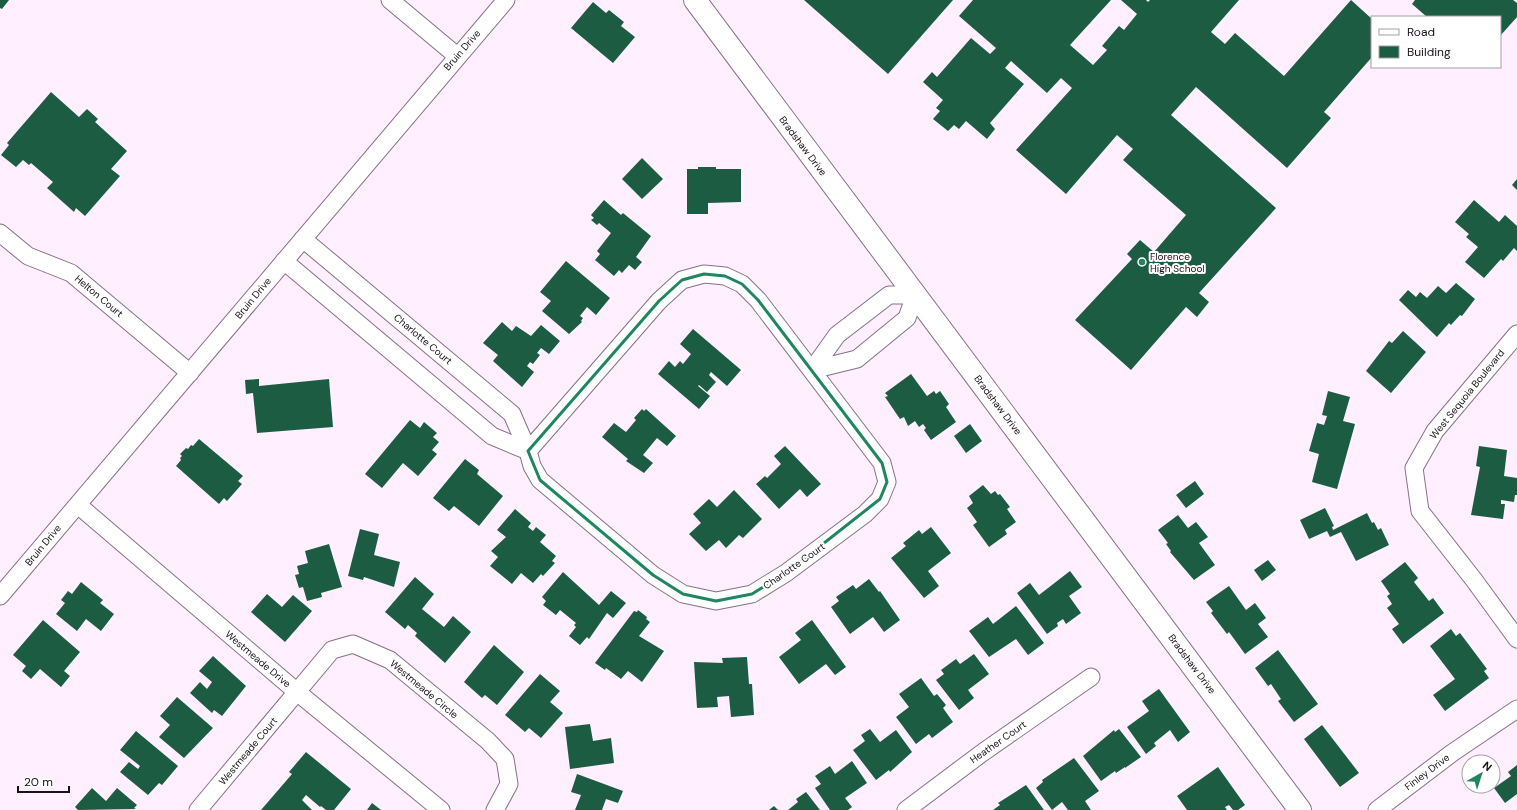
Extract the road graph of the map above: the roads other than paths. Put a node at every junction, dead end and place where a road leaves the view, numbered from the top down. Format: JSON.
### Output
{"nodes":[{"id":1,"x":390,"y":0,"type":"edge"},
{"id":2,"x":506,"y":0,"type":"edge"},
{"id":3,"x":695,"y":0,"type":"edge"},
{"id":4,"x":457,"y":56,"type":"junction"},
{"id":5,"x":0,"y":233,"type":"edge"},
{"id":6,"x":303,"y":238,"type":"junction"},
{"id":7,"x":284,"y":261,"type":"junction"},
{"id":8,"x":914,"y":295,"type":"junction"},
{"id":9,"x":1517,"y":334,"type":"edge"},
{"id":10,"x":812,"y":370,"type":"junction"},
{"id":11,"x":190,"y":373,"type":"junction"},
{"id":12,"x":528,"y":451,"type":"junction"},
{"id":13,"x":78,"y":505,"type":"junction"},
{"id":14,"x":0,"y":596,"type":"edge"},
{"id":15,"x":1517,"y":639,"type":"edge"},
{"id":16,"x":1091,"y":677,"type":"dead end"},
{"id":17,"x":297,"y":692,"type":"junction"},
{"id":18,"x":1517,"y":709,"type":"edge"},
{"id":19,"x":198,"y":810,"type":"edge"},
{"id":20,"x":441,"y":810,"type":"edge"},
{"id":21,"x":495,"y":810,"type":"edge"},
{"id":22,"x":906,"y":810,"type":"edge"},
{"id":23,"x":1300,"y":810,"type":"edge"},
{"id":24,"x":1377,"y":810,"type":"edge"}],
"edges":[{"from":1,"to":4,"type":"street"},
{"from":2,"to":4,"type":"street","name":"Bruin Drive"},
{"from":3,"to":8,"type":"street","name":"Bradshaw Drive"},
{"from":4,"to":6,"type":"street","name":"Bruin Drive"},
{"from":5,"to":11,"type":"street","name":"Helton Court"},
{"from":6,"to":7,"type":"street","name":"Bruin Drive"},
{"from":6,"to":12,"type":"street","name":"Charlotte Court"},
{"from":7,"to":11,"type":"street","name":"Bruin Drive"},
{"from":7,"to":12,"type":"street"},
{"from":8,"to":10,"type":"street"},
{"from":8,"to":10,"type":"street"},
{"from":8,"to":23,"type":"street","name":"Bradshaw Drive"},
{"from":9,"to":15,"type":"street","name":"West Sequoia Boulevard"},
{"from":10,"to":12,"type":"street","name":"Charlotte Court"},
{"from":10,"to":12,"type":"street","name":"Charlotte Court"},
{"from":11,"to":13,"type":"street","name":"Bruin Drive"},
{"from":13,"to":14,"type":"street","name":"Bruin Drive"},
{"from":13,"to":17,"type":"street","name":"Westmeade Drive"},
{"from":16,"to":22,"type":"street","name":"Heather Court"},
{"from":17,"to":19,"type":"street","name":"Westmeade Court"},
{"from":17,"to":20,"type":"street","name":"Westmeade Drive"},
{"from":17,"to":21,"type":"street","name":"Westmeade Circle"},
{"from":18,"to":24,"type":"street","name":"Finley Drive"}]}
